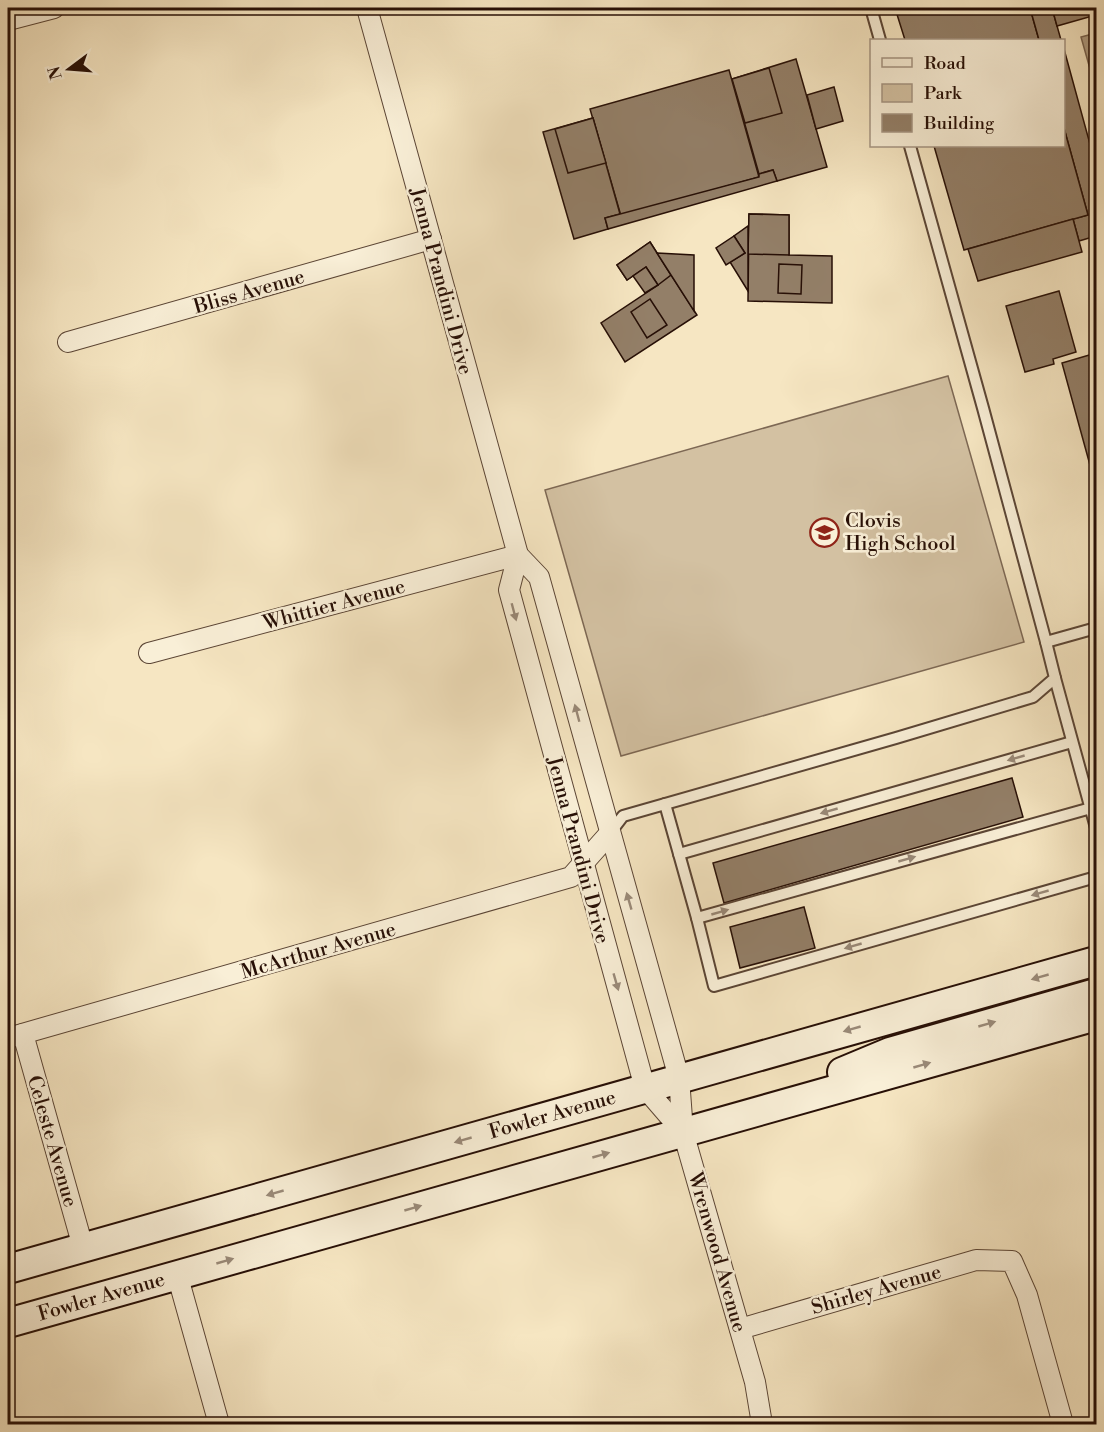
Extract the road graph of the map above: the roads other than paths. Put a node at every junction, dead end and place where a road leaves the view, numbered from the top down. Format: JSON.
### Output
{"nodes":[{"id":1,"x":54,"y":8,"type":"edge"},
{"id":2,"x":367,"y":8,"type":"edge"},
{"id":3,"x":871,"y":8,"type":"edge"},
{"id":4,"x":8,"y":20,"type":"edge"},
{"id":5,"x":880,"y":39,"type":"edge"},
{"id":6,"x":910,"y":147,"type":"edge"},
{"id":7,"x":431,"y":239,"type":"junction"},
{"id":8,"x":68,"y":342,"type":"dead end"},
{"id":9,"x":518,"y":555,"type":"junction"},
{"id":10,"x":1096,"y":628,"type":"edge"},
{"id":11,"x":1046,"y":642,"type":"junction"},
{"id":12,"x":149,"y":653,"type":"dead end"},
{"id":13,"x":1054,"y":678,"type":"junction"},
{"id":14,"x":1072,"y":742,"type":"junction"},
{"id":15,"x":665,"y":804,"type":"junction"},
{"id":16,"x":1091,"y":808,"type":"junction"},
{"id":17,"x":1096,"y":828,"type":"edge"},
{"id":18,"x":610,"y":833,"type":"junction"},
{"id":19,"x":679,"y":854,"type":"junction"},
{"id":20,"x":583,"y":866,"type":"junction"},
{"id":21,"x":1096,"y":877,"type":"edge"},
{"id":22,"x":697,"y":918,"type":"junction"},
{"id":23,"x":1096,"y":961,"type":"edge"},
{"id":24,"x":1096,"y":993,"type":"edge"},
{"id":25,"x":1096,"y":1016,"type":"edge"},
{"id":26,"x":15,"y":1036,"type":"edge"},
{"id":27,"x":679,"y":1078,"type":"junction"},
{"id":28,"x":645,"y":1088,"type":"junction"},
{"id":29,"x":735,"y":1118,"type":"junction"},
{"id":30,"x":683,"y":1132,"type":"junction"},
{"id":31,"x":83,"y":1247,"type":"junction"},
{"id":32,"x":8,"y":1269,"type":"edge"},
{"id":33,"x":177,"y":1274,"type":"junction"},
{"id":34,"x":8,"y":1323,"type":"edge"},
{"id":35,"x":740,"y":1329,"type":"junction"},
{"id":36,"x":219,"y":1425,"type":"edge"},
{"id":37,"x":762,"y":1425,"type":"edge"},
{"id":38,"x":1063,"y":1425,"type":"edge"}],
"edges":[{"from":1,"to":4,"type":"street"},
{"from":2,"to":7,"type":"street","name":"Jenna Prandini Drive"},
{"from":3,"to":5,"type":"lane"},
{"from":6,"to":11,"type":"lane"},
{"from":7,"to":8,"type":"street","name":"Bliss Avenue"},
{"from":7,"to":9,"type":"street","name":"Jenna Prandini Drive"},
{"from":9,"to":12,"type":"street","name":"Whittier Avenue"},
{"from":18,"to":9,"type":"street","name":"Jenna Prandini Drive","one_way":true},
{"from":9,"to":20,"type":"street","name":"Jenna Prandini Drive","one_way":true},
{"from":10,"to":11,"type":"lane"},
{"from":11,"to":13,"type":"lane"},
{"from":13,"to":14,"type":"lane"},
{"from":13,"to":15,"type":"lane"},
{"from":14,"to":16,"type":"lane"},
{"from":14,"to":19,"type":"lane","one_way":true},
{"from":15,"to":18,"type":"lane"},
{"from":15,"to":19,"type":"lane"},
{"from":16,"to":17,"type":"lane"},
{"from":22,"to":16,"type":"lane","one_way":true},
{"from":18,"to":20,"type":"street","name":"McArthur Avenue"},
{"from":27,"to":18,"type":"street","name":"Jenna Prandini Drive","one_way":true},
{"from":19,"to":22,"type":"lane"},
{"from":20,"to":26,"type":"street","name":"McArthur Avenue"},
{"from":20,"to":28,"type":"street","name":"Jenna Prandini Drive","one_way":true},
{"from":21,"to":22,"type":"lane","one_way":true},
{"from":23,"to":27,"type":"main road","name":"Fowler Avenue","one_way":true},
{"from":29,"to":24,"type":"main road","one_way":true},
{"from":29,"to":25,"type":"main road","name":"Fowler Avenue","one_way":true},
{"from":26,"to":31,"type":"street","name":"Celeste Avenue"},
{"from":27,"to":28,"type":"main road","name":"Fowler Avenue"},
{"from":27,"to":30,"type":"street","name":"Wrenwood Avenue"},
{"from":28,"to":30,"type":"street","name":"Jenna Prandini Drive"},
{"from":28,"to":31,"type":"main road","name":"Fowler Avenue","one_way":true},
{"from":29,"to":30,"type":"main road","name":"Fowler Avenue"},
{"from":33,"to":30,"type":"main road","name":"Fowler Avenue","one_way":true},
{"from":30,"to":35,"type":"street","name":"Wrenwood Avenue"},
{"from":31,"to":32,"type":"main road","name":"Fowler Avenue"},
{"from":33,"to":34,"type":"main road","name":"Fowler Avenue"},
{"from":33,"to":36,"type":"street"},
{"from":35,"to":37,"type":"street","name":"Wrenwood Avenue"},
{"from":35,"to":38,"type":"street","name":"Shirley Avenue"}]}
